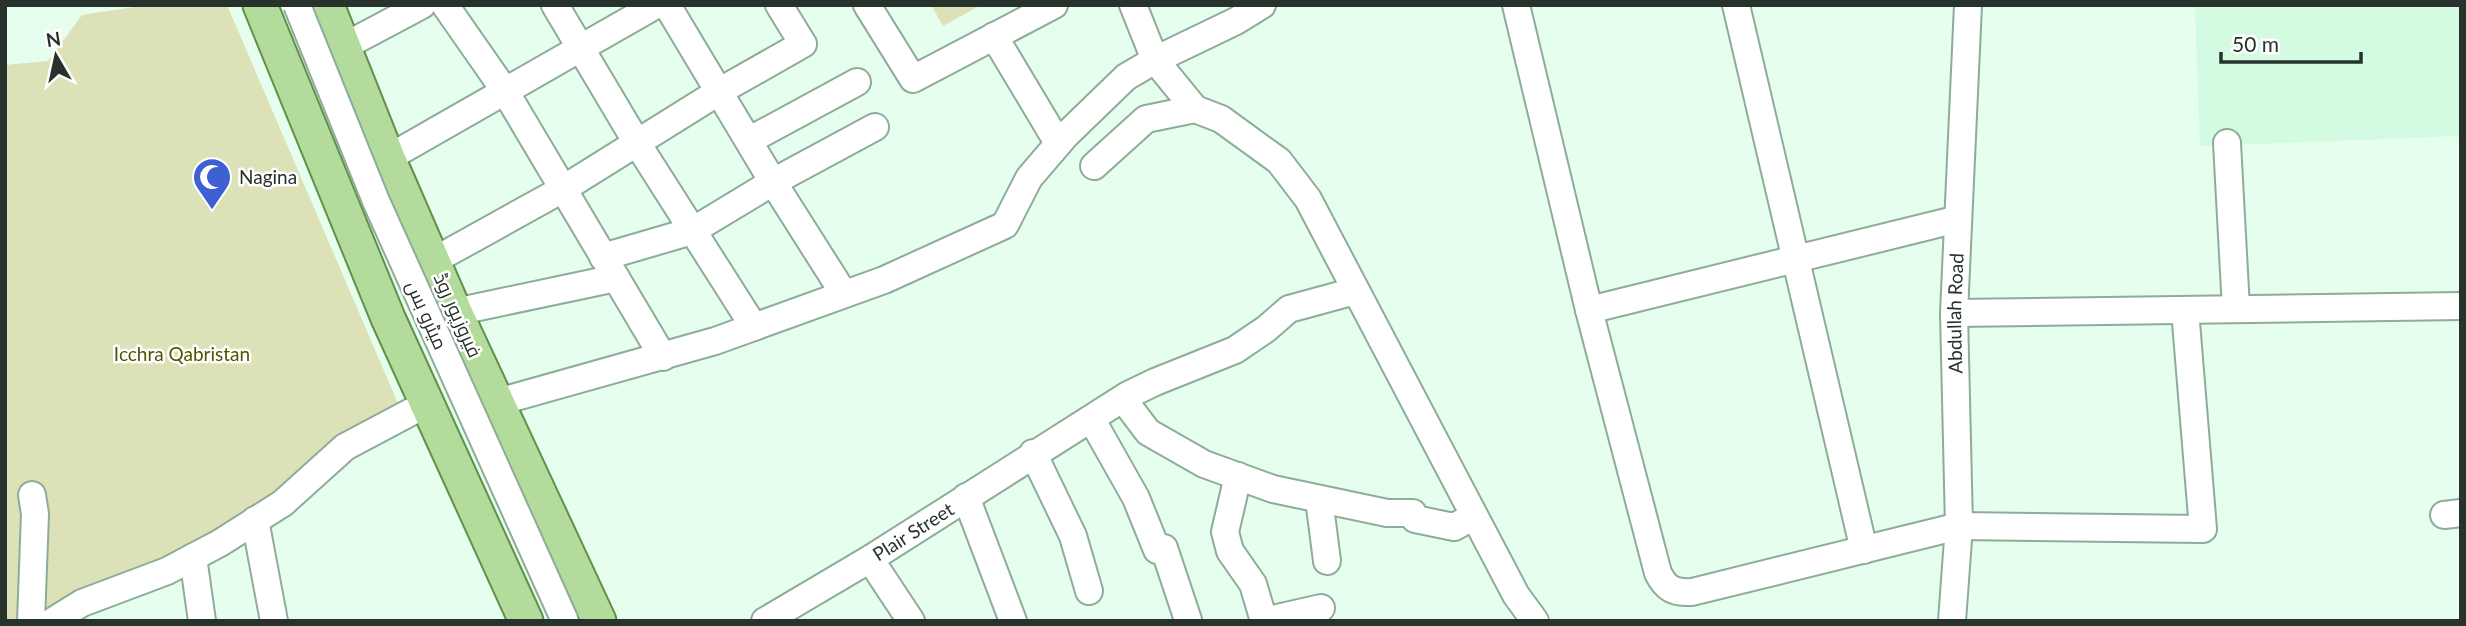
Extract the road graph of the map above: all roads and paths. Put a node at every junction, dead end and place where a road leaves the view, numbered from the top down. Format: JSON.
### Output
{"nodes":[{"id":1,"x":260,"y":5,"type":"edge"},
{"id":2,"x":274,"y":5,"type":"edge"},
{"id":3,"x":297,"y":5,"type":"edge"},
{"id":4,"x":316,"y":5,"type":"edge"},
{"id":5,"x":327,"y":5,"type":"edge"},
{"id":6,"x":422,"y":5,"type":"edge"},
{"id":7,"x":445,"y":5,"type":"edge"},
{"id":8,"x":555,"y":5,"type":"edge"},
{"id":9,"x":656,"y":5,"type":"edge"},
{"id":10,"x":667,"y":5,"type":"edge"},
{"id":11,"x":779,"y":5,"type":"edge"},
{"id":12,"x":867,"y":5,"type":"edge"},
{"id":13,"x":1054,"y":5,"type":"edge"},
{"id":14,"x":1133,"y":5,"type":"edge"},
{"id":15,"x":1262,"y":5,"type":"edge"},
{"id":16,"x":1516,"y":5,"type":"edge"},
{"id":17,"x":1735,"y":5,"type":"edge"},
{"id":18,"x":1968,"y":5,"type":"edge"},
{"id":19,"x":994,"y":36,"type":"junction"},
{"id":20,"x":344,"y":47,"type":"junction"},
{"id":21,"x":580,"y":48,"type":"junction"},
{"id":22,"x":1155,"y":60,"type":"junction"},
{"id":23,"x":857,"y":82,"type":"dead end"},
{"id":24,"x":505,"y":90,"type":"junction"},
{"id":25,"x":720,"y":92,"type":"junction"},
{"id":26,"x":1195,"y":109,"type":"junction"},
{"id":27,"x":876,"y":127,"type":"dead end"},
{"id":28,"x":750,"y":141,"type":"junction"},
{"id":29,"x":636,"y":143,"type":"junction"},
{"id":30,"x":2227,"y":143,"type":"dead end"},
{"id":31,"x":1059,"y":144,"type":"junction"},
{"id":32,"x":388,"y":158,"type":"junction"},
{"id":33,"x":1094,"y":166,"type":"dead end"},
{"id":34,"x":773,"y":182,"type":"junction"},
{"id":35,"x":563,"y":189,"type":"junction"},
{"id":36,"x":1958,"y":219,"type":"junction"},
{"id":37,"x":692,"y":230,"type":"junction"},
{"id":38,"x":1795,"y":259,"type":"junction"},
{"id":39,"x":433,"y":261,"type":"junction"},
{"id":40,"x":610,"y":267,"type":"junction"},
{"id":41,"x":1355,"y":291,"type":"junction"},
{"id":42,"x":844,"y":294,"type":"junction"},
{"id":43,"x":2461,"y":306,"type":"edge"},
{"id":44,"x":2236,"y":309,"type":"junction"},
{"id":45,"x":1589,"y":310,"type":"junction"},
{"id":46,"x":2185,"y":310,"type":"junction"},
{"id":47,"x":454,"y":312,"type":"junction"},
{"id":48,"x":1954,"y":313,"type":"junction"},
{"id":49,"x":388,"y":318,"type":"junction"},
{"id":50,"x":754,"y":327,"type":"junction"},
{"id":51,"x":663,"y":357,"type":"junction"},
{"id":52,"x":1123,"y":398,"type":"junction"},
{"id":53,"x":498,"y":402,"type":"junction"},
{"id":54,"x":426,"y":404,"type":"junction"},
{"id":55,"x":1091,"y":419,"type":"junction"},
{"id":56,"x":1033,"y":453,"type":"junction"},
{"id":57,"x":1238,"y":476,"type":"junction"},
{"id":58,"x":32,"y":495,"type":"dead end"},
{"id":59,"x":966,"y":497,"type":"junction"},
{"id":60,"x":1319,"y":499,"type":"junction"},
{"id":61,"x":1474,"y":516,"type":"junction"},
{"id":62,"x":255,"y":520,"type":"junction"},
{"id":63,"x":1959,"y":526,"type":"junction"},
{"id":64,"x":1864,"y":550,"type":"junction"},
{"id":65,"x":193,"y":557,"type":"junction"},
{"id":66,"x":870,"y":559,"type":"junction"},
{"id":67,"x":1327,"y":561,"type":"dead end"},
{"id":68,"x":1089,"y":591,"type":"dead end"},
{"id":69,"x":1321,"y":608,"type":"dead end"},
{"id":70,"x":80,"y":612,"type":"edge"},
{"id":71,"x":1188,"y":620,"type":"edge"},
{"id":72,"x":31,"y":621,"type":"edge"},
{"id":73,"x":53,"y":621,"type":"edge"},
{"id":74,"x":202,"y":621,"type":"edge"},
{"id":75,"x":274,"y":621,"type":"edge"},
{"id":76,"x":526,"y":621,"type":"edge"},
{"id":77,"x":565,"y":621,"type":"edge"},
{"id":78,"x":599,"y":621,"type":"edge"},
{"id":79,"x":765,"y":621,"type":"edge"},
{"id":80,"x":911,"y":621,"type":"edge"},
{"id":81,"x":1013,"y":621,"type":"edge"},
{"id":82,"x":1264,"y":621,"type":"edge"},
{"id":83,"x":1535,"y":621,"type":"edge"},
{"id":84,"x":1952,"y":621,"type":"edge"}],
"edges":[{"from":1,"to":49,"type":"main road"},
{"from":2,"to":4,"type":"main road"},
{"from":3,"to":77,"type":"street","name":"میٹرو بس","bridge":true},
{"from":5,"to":20,"type":"main road","name":"فیروزپور روڈ"},
{"from":6,"to":20,"type":"street"},
{"from":7,"to":24,"type":"street"},
{"from":8,"to":21,"type":"street"},
{"from":9,"to":21,"type":"street"},
{"from":10,"to":25,"type":"street"},
{"from":11,"to":25,"type":"street"},
{"from":12,"to":19,"type":"street"},
{"from":13,"to":19,"type":"street"},
{"from":14,"to":22,"type":"street"},
{"from":15,"to":22,"type":"street"},
{"from":16,"to":45,"type":"street"},
{"from":17,"to":38,"type":"street"},
{"from":18,"to":36,"type":"street","name":"Abdullah Road"},
{"from":19,"to":31,"type":"street"},
{"from":20,"to":32,"type":"main road","name":"فیروزپور روڈ"},
{"from":21,"to":24,"type":"street"},
{"from":21,"to":29,"type":"street"},
{"from":22,"to":26,"type":"street"},
{"from":22,"to":31,"type":"street"},
{"from":23,"to":28,"type":"street"},
{"from":24,"to":32,"type":"street"},
{"from":24,"to":35,"type":"street"},
{"from":25,"to":28,"type":"street"},
{"from":25,"to":29,"type":"street"},
{"from":26,"to":33,"type":"street"},
{"from":26,"to":41,"type":"street"},
{"from":27,"to":34,"type":"street"},
{"from":28,"to":34,"type":"street"},
{"from":29,"to":35,"type":"street"},
{"from":29,"to":37,"type":"street"},
{"from":30,"to":44,"type":"street"},
{"from":31,"to":42,"type":"street"},
{"from":32,"to":39,"type":"main road","name":"فیروزپور روڈ"},
{"from":34,"to":37,"type":"street"},
{"from":34,"to":42,"type":"street"},
{"from":35,"to":39,"type":"street"},
{"from":35,"to":40,"type":"street"},
{"from":36,"to":38,"type":"street"},
{"from":36,"to":48,"type":"street","name":"Abdullah Road"},
{"from":37,"to":40,"type":"street"},
{"from":37,"to":50,"type":"street"},
{"from":38,"to":45,"type":"street"},
{"from":38,"to":64,"type":"street"},
{"from":39,"to":47,"type":"main road","name":"فیروزپور روڈ"},
{"from":40,"to":47,"type":"street"},
{"from":40,"to":51,"type":"street"},
{"from":41,"to":52,"type":"street","name":"Plair Street"},
{"from":41,"to":61,"type":"street"},
{"from":42,"to":50,"type":"street"},
{"from":43,"to":44,"type":"street"},
{"from":44,"to":46,"type":"street"},
{"from":45,"to":64,"type":"street"},
{"from":46,"to":48,"type":"street"},
{"from":46,"to":63,"type":"street"},
{"from":47,"to":49,"type":"main road"},
{"from":47,"to":53,"type":"main road","name":"فیروزپور روڈ"},
{"from":48,"to":63,"type":"street","name":"Abdullah Road"},
{"from":49,"to":54,"type":"main road"},
{"from":50,"to":51,"type":"street"},
{"from":51,"to":53,"type":"street"},
{"from":52,"to":55,"type":"street","name":"Plair Street"},
{"from":52,"to":57,"type":"street"},
{"from":53,"to":78,"type":"main road","name":"فیروزپور روڈ"},
{"from":54,"to":62,"type":"street"},
{"from":54,"to":76,"type":"main road"},
{"from":55,"to":56,"type":"street","name":"Plair Street"},
{"from":55,"to":71,"type":"street"},
{"from":56,"to":59,"type":"street","name":"Plair Street"},
{"from":56,"to":68,"type":"street"},
{"from":57,"to":60,"type":"street"},
{"from":57,"to":82,"type":"street"},
{"from":58,"to":72,"type":"street"},
{"from":59,"to":66,"type":"street","name":"Plair Street"},
{"from":59,"to":81,"type":"street"},
{"from":60,"to":61,"type":"street"},
{"from":60,"to":67,"type":"street"},
{"from":61,"to":83,"type":"street"},
{"from":62,"to":65,"type":"street"},
{"from":62,"to":75,"type":"street"},
{"from":63,"to":64,"type":"street"},
{"from":63,"to":84,"type":"street","name":"Abdullah Road"},
{"from":65,"to":70,"type":"street"},
{"from":65,"to":74,"type":"street"},
{"from":66,"to":79,"type":"street","name":"Plair Street"},
{"from":66,"to":80,"type":"street"},
{"from":69,"to":82,"type":"street"},
{"from":70,"to":73,"type":"street"}]}
